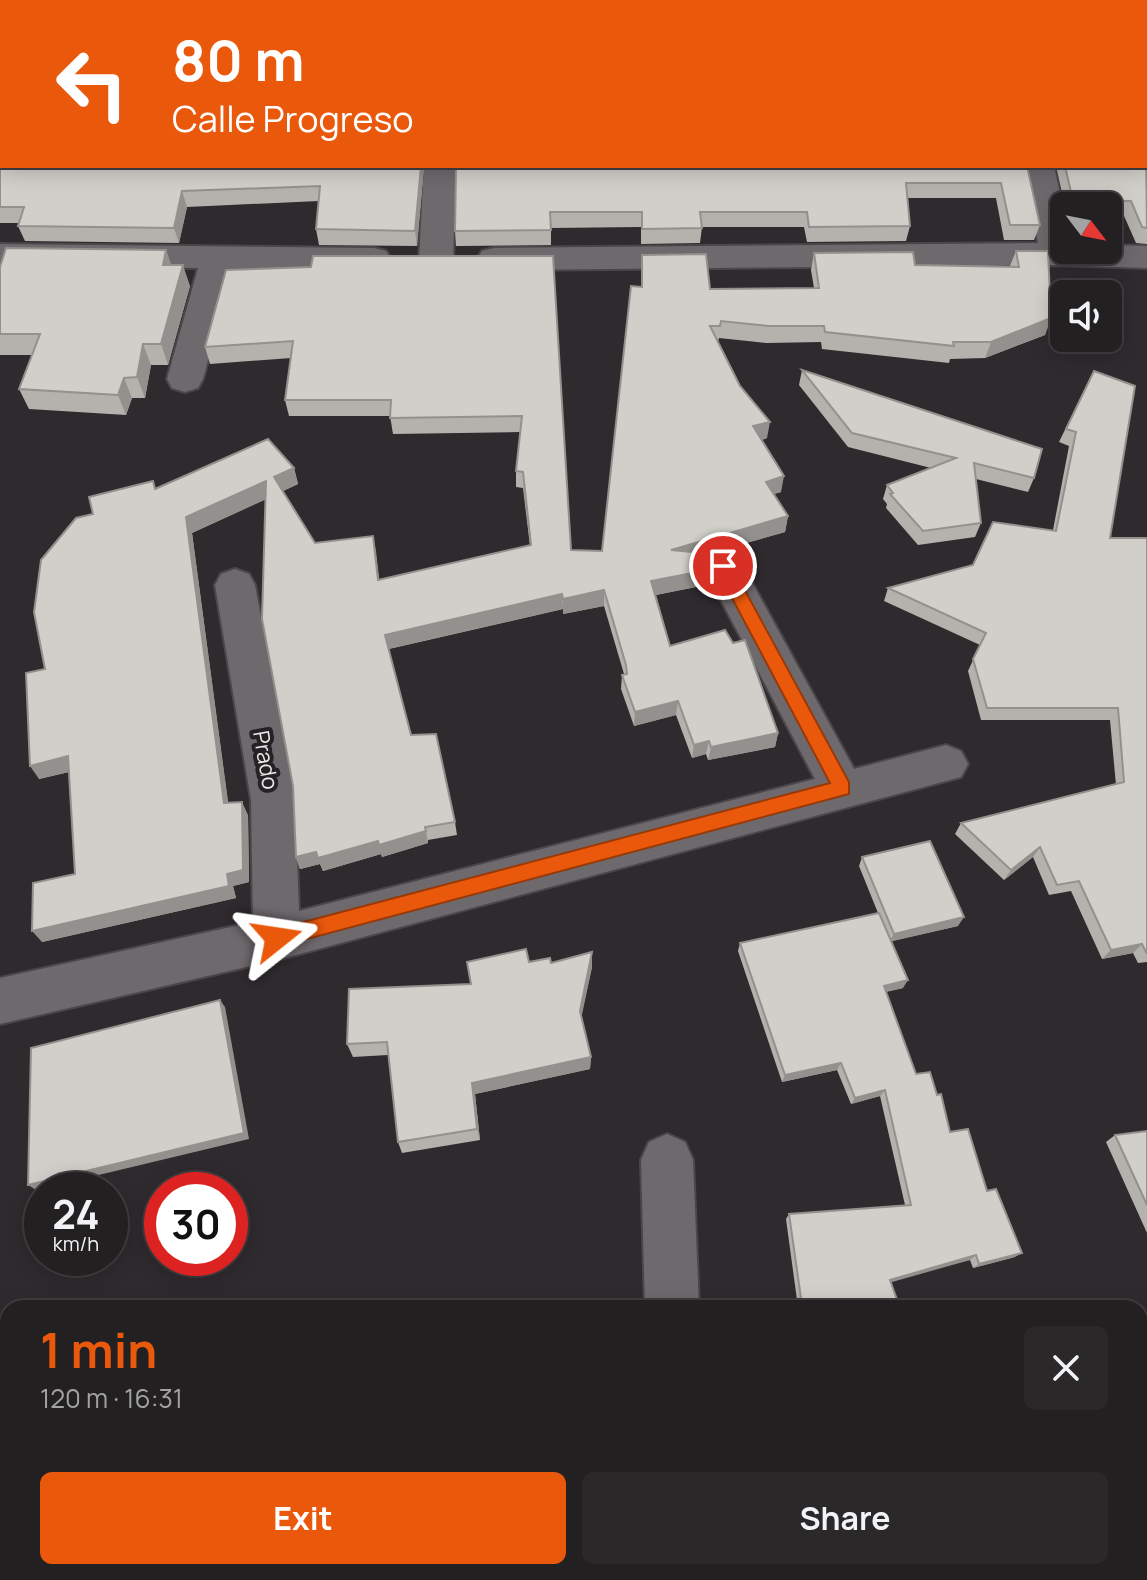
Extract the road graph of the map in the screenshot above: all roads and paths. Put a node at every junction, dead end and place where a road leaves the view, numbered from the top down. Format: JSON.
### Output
{"nodes":[{"id":1,"x":440,"y":168,"type":"edge"},
{"id":2,"x":1038,"y":168,"type":"edge"},
{"id":3,"x":1050,"y":222,"type":"edge"},
{"id":4,"x":1050,"y":254,"type":"edge"},
{"id":5,"x":0,"y":255,"type":"edge"},
{"id":6,"x":1122,"y":256,"type":"edge"},
{"id":7,"x":218,"y":257,"type":"junction"},
{"id":8,"x":1147,"y":257,"type":"edge"},
{"id":9,"x":436,"y":260,"type":"junction"},
{"id":10,"x":185,"y":379,"type":"dead end"},
{"id":11,"x":723,"y":566,"type":"dead end"},
{"id":12,"x":235,"y":585,"type":"dead end"},
{"id":13,"x":946,"y":764,"type":"dead end"},
{"id":14,"x":842,"y":788,"type":"junction"},
{"id":15,"x":277,"y":938,"type":"junction"},
{"id":16,"x":0,"y":1001,"type":"edge"},
{"id":17,"x":667,"y":1160,"type":"dead end"},
{"id":18,"x":672,"y":1300,"type":"edge"}],
"edges":[{"from":1,"to":9,"type":"street"},
{"from":2,"to":3,"type":"street"},
{"from":4,"to":9,"type":"street"},
{"from":5,"to":7,"type":"street"},
{"from":6,"to":8,"type":"street"},
{"from":7,"to":9,"type":"street"},
{"from":7,"to":10,"type":"street"},
{"from":11,"to":14,"type":"street"},
{"from":12,"to":15,"type":"street","name":"Prado"},
{"from":13,"to":14,"type":"street"},
{"from":14,"to":15,"type":"street"},
{"from":15,"to":16,"type":"street"},
{"from":17,"to":18,"type":"street"}]}
